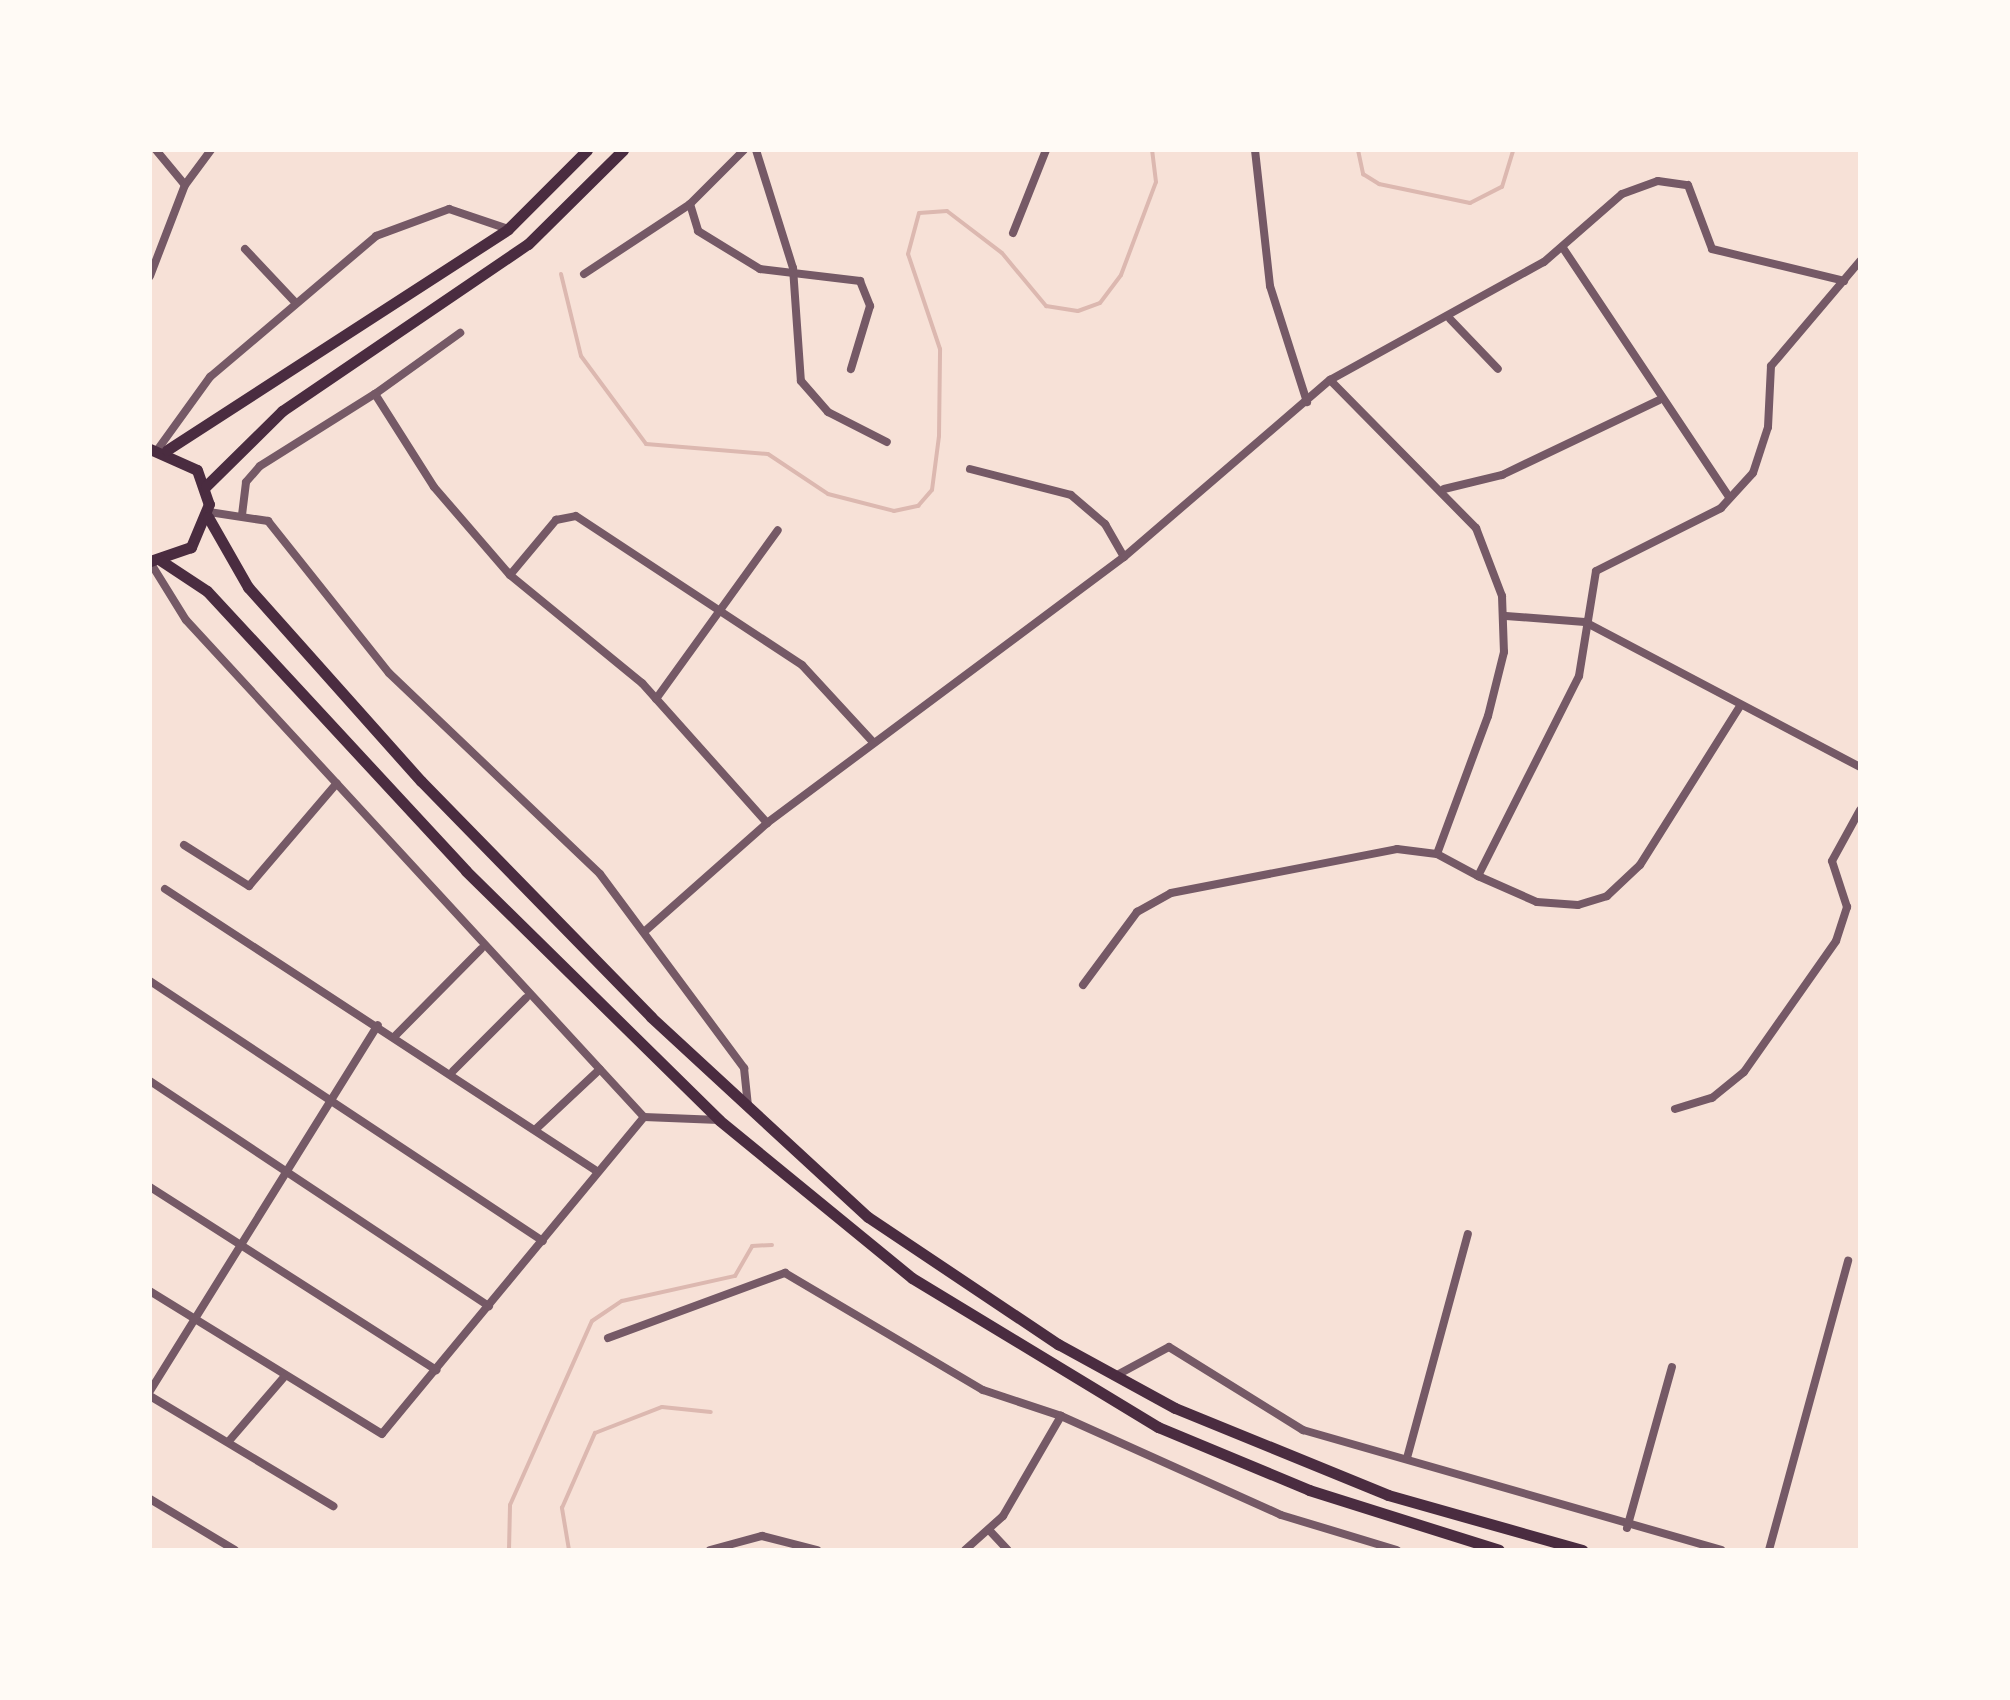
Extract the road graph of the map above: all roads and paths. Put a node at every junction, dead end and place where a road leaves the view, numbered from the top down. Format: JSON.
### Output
{"nodes":[{"id":1,"x":156,"y":150,"type":"edge"},
{"id":2,"x":211,"y":150,"type":"edge"},
{"id":3,"x":586,"y":150,"type":"edge"},
{"id":4,"x":622,"y":150,"type":"edge"},
{"id":5,"x":744,"y":150,"type":"edge"},
{"id":6,"x":756,"y":150,"type":"edge"},
{"id":7,"x":1046,"y":150,"type":"edge"},
{"id":8,"x":1255,"y":150,"type":"edge"},
{"id":9,"x":185,"y":185,"type":"junction"},
{"id":10,"x":690,"y":204,"type":"junction"},
{"id":11,"x":508,"y":229,"type":"junction"},
{"id":12,"x":1013,"y":233,"type":"dead end"},
{"id":13,"x":246,"y":248,"type":"dead end"},
{"id":14,"x":1564,"y":248,"type":"junction"},
{"id":15,"x":1860,"y":261,"type":"edge"},
{"id":16,"x":793,"y":268,"type":"junction"},
{"id":17,"x":584,"y":274,"type":"dead end"},
{"id":18,"x":150,"y":276,"type":"edge"},
{"id":19,"x":1844,"y":281,"type":"junction"},
{"id":20,"x":294,"y":301,"type":"junction"},
{"id":21,"x":1450,"y":319,"type":"junction"},
{"id":22,"x":460,"y":334,"type":"dead end"},
{"id":23,"x":851,"y":368,"type":"dead end"},
{"id":24,"x":1498,"y":369,"type":"dead end"},
{"id":25,"x":1330,"y":380,"type":"junction"},
{"id":26,"x":375,"y":394,"type":"junction"},
{"id":27,"x":1659,"y":400,"type":"junction"},
{"id":28,"x":1306,"y":402,"type":"junction"},
{"id":29,"x":887,"y":442,"type":"dead end"},
{"id":30,"x":158,"y":449,"type":"edge"},
{"id":31,"x":970,"y":469,"type":"dead end"},
{"id":32,"x":206,"y":486,"type":"junction"},
{"id":33,"x":1444,"y":489,"type":"junction"},
{"id":34,"x":1730,"y":497,"type":"junction"},
{"id":35,"x":242,"y":514,"type":"junction"},
{"id":36,"x":208,"y":515,"type":"junction"},
{"id":37,"x":778,"y":530,"type":"dead end"},
{"id":38,"x":1124,"y":557,"type":"junction"},
{"id":39,"x":153,"y":561,"type":"edge"},
{"id":40,"x":510,"y":575,"type":"junction"},
{"id":41,"x":723,"y":614,"type":"junction"},
{"id":42,"x":1506,"y":616,"type":"junction"},
{"id":43,"x":1586,"y":622,"type":"junction"},
{"id":44,"x":656,"y":699,"type":"junction"},
{"id":45,"x":1740,"y":706,"type":"junction"},
{"id":46,"x":873,"y":742,"type":"junction"},
{"id":47,"x":1860,"y":767,"type":"edge"},
{"id":48,"x":337,"y":783,"type":"junction"},
{"id":49,"x":1860,"y":810,"type":"edge"},
{"id":50,"x":767,"y":823,"type":"junction"},
{"id":51,"x":184,"y":845,"type":"dead end"},
{"id":52,"x":1437,"y":854,"type":"junction"},
{"id":53,"x":1478,"y":876,"type":"junction"},
{"id":54,"x":165,"y":889,"type":"dead end"},
{"id":55,"x":644,"y":932,"type":"junction"},
{"id":56,"x":481,"y":950,"type":"junction"},
{"id":57,"x":150,"y":981,"type":"edge"},
{"id":58,"x":1083,"y":985,"type":"dead end"},
{"id":59,"x":526,"y":998,"type":"junction"},
{"id":60,"x":378,"y":1024,"type":"junction"},
{"id":61,"x":395,"y":1036,"type":"junction"},
{"id":62,"x":600,"y":1069,"type":"junction"},
{"id":63,"x":453,"y":1072,"type":"junction"},
{"id":64,"x":150,"y":1081,"type":"edge"},
{"id":65,"x":330,"y":1097,"type":"junction"},
{"id":66,"x":1675,"y":1109,"type":"dead end"},
{"id":67,"x":747,"y":1111,"type":"junction"},
{"id":68,"x":644,"y":1118,"type":"junction"},
{"id":69,"x":719,"y":1120,"type":"junction"},
{"id":70,"x":538,"y":1128,"type":"junction"},
{"id":71,"x":595,"y":1170,"type":"junction"},
{"id":72,"x":286,"y":1171,"type":"junction"},
{"id":73,"x":150,"y":1187,"type":"edge"},
{"id":74,"x":1468,"y":1234,"type":"dead end"},
{"id":75,"x":543,"y":1241,"type":"junction"},
{"id":76,"x":241,"y":1244,"type":"junction"},
{"id":77,"x":1848,"y":1262,"type":"dead end"},
{"id":78,"x":150,"y":1290,"type":"edge"},
{"id":79,"x":489,"y":1306,"type":"junction"},
{"id":80,"x":191,"y":1320,"type":"junction"},
{"id":81,"x":608,"y":1338,"type":"dead end"},
{"id":82,"x":1672,"y":1366,"type":"dead end"},
{"id":83,"x":436,"y":1370,"type":"junction"},
{"id":84,"x":284,"y":1376,"type":"junction"},
{"id":85,"x":1116,"y":1376,"type":"junction"},
{"id":86,"x":150,"y":1394,"type":"edge"},
{"id":87,"x":1061,"y":1416,"type":"junction"},
{"id":88,"x":229,"y":1441,"type":"junction"},
{"id":89,"x":1407,"y":1458,"type":"junction"},
{"id":90,"x":150,"y":1499,"type":"edge"},
{"id":91,"x":333,"y":1506,"type":"dead end"},
{"id":92,"x":1627,"y":1528,"type":"junction"},
{"id":93,"x":990,"y":1531,"type":"junction"},
{"id":94,"x":235,"y":1550,"type":"edge"},
{"id":95,"x":710,"y":1550,"type":"edge"},
{"id":96,"x":817,"y":1550,"type":"edge"},
{"id":97,"x":965,"y":1550,"type":"edge"},
{"id":98,"x":1008,"y":1550,"type":"edge"},
{"id":99,"x":1397,"y":1550,"type":"edge"},
{"id":100,"x":1499,"y":1550,"type":"edge"},
{"id":101,"x":1582,"y":1550,"type":"edge"},
{"id":102,"x":1721,"y":1550,"type":"edge"},
{"id":103,"x":1769,"y":1550,"type":"edge"}],
"edges":[{"from":1,"to":9,"type":"street"},
{"from":2,"to":9,"type":"street"},
{"from":3,"to":11,"type":"main road"},
{"from":4,"to":32,"type":"main road"},
{"from":5,"to":10,"type":"street"},
{"from":6,"to":16,"type":"street"},
{"from":7,"to":12,"type":"street"},
{"from":8,"to":28,"type":"street"},
{"from":9,"to":18,"type":"street"},
{"from":10,"to":16,"type":"street"},
{"from":10,"to":17,"type":"street"},
{"from":11,"to":20,"type":"street"},
{"from":11,"to":30,"type":"main road"},
{"from":13,"to":20,"type":"street"},
{"from":14,"to":19,"type":"street"},
{"from":14,"to":21,"type":"street"},
{"from":14,"to":27,"type":"street"},
{"from":15,"to":19,"type":"street"},
{"from":16,"to":23,"type":"street"},
{"from":16,"to":29,"type":"street"},
{"from":19,"to":34,"type":"street"},
{"from":20,"to":30,"type":"street"},
{"from":21,"to":24,"type":"street"},
{"from":21,"to":25,"type":"street"},
{"from":22,"to":26,"type":"street"},
{"from":25,"to":28,"type":"street"},
{"from":25,"to":33,"type":"street"},
{"from":26,"to":35,"type":"street"},
{"from":26,"to":40,"type":"street"},
{"from":27,"to":33,"type":"street"},
{"from":27,"to":34,"type":"street"},
{"from":28,"to":38,"type":"street"},
{"from":30,"to":32,"type":"main road"},
{"from":31,"to":38,"type":"street"},
{"from":32,"to":36,"type":"main road"},
{"from":33,"to":42,"type":"street"},
{"from":34,"to":43,"type":"street"},
{"from":35,"to":36,"type":"street"},
{"from":35,"to":55,"type":"street"},
{"from":36,"to":39,"type":"main road"},
{"from":36,"to":67,"type":"main road"},
{"from":37,"to":41,"type":"street"},
{"from":38,"to":46,"type":"street"},
{"from":39,"to":48,"type":"street"},
{"from":39,"to":69,"type":"main road"},
{"from":40,"to":41,"type":"street"},
{"from":40,"to":44,"type":"street"},
{"from":41,"to":44,"type":"street"},
{"from":41,"to":46,"type":"street"},
{"from":42,"to":43,"type":"street"},
{"from":42,"to":52,"type":"street"},
{"from":43,"to":45,"type":"street"},
{"from":43,"to":53,"type":"street"},
{"from":44,"to":50,"type":"street"},
{"from":45,"to":47,"type":"street"},
{"from":45,"to":53,"type":"street"},
{"from":46,"to":50,"type":"street"},
{"from":48,"to":51,"type":"street"},
{"from":48,"to":56,"type":"street"},
{"from":49,"to":66,"type":"street"},
{"from":50,"to":55,"type":"street"},
{"from":52,"to":53,"type":"street"},
{"from":52,"to":58,"type":"street"},
{"from":54,"to":60,"type":"street"},
{"from":55,"to":67,"type":"street"},
{"from":56,"to":59,"type":"street"},
{"from":56,"to":61,"type":"street"},
{"from":57,"to":65,"type":"street"},
{"from":59,"to":62,"type":"street"},
{"from":59,"to":63,"type":"street"},
{"from":60,"to":61,"type":"street"},
{"from":60,"to":65,"type":"street"},
{"from":61,"to":63,"type":"street"},
{"from":62,"to":68,"type":"street"},
{"from":62,"to":70,"type":"street"},
{"from":63,"to":70,"type":"street"},
{"from":64,"to":72,"type":"street"},
{"from":65,"to":72,"type":"street"},
{"from":65,"to":75,"type":"street"},
{"from":67,"to":85,"type":"main road"},
{"from":68,"to":69,"type":"street"},
{"from":68,"to":71,"type":"street"},
{"from":69,"to":100,"type":"main road"},
{"from":70,"to":71,"type":"street"},
{"from":71,"to":75,"type":"street"},
{"from":72,"to":76,"type":"street"},
{"from":72,"to":79,"type":"street"},
{"from":73,"to":76,"type":"street"},
{"from":74,"to":89,"type":"street"},
{"from":75,"to":79,"type":"street"},
{"from":76,"to":80,"type":"street"},
{"from":76,"to":83,"type":"street"},
{"from":77,"to":103,"type":"street"},
{"from":78,"to":80,"type":"street"},
{"from":79,"to":83,"type":"street"},
{"from":80,"to":84,"type":"street"},
{"from":80,"to":86,"type":"street"},
{"from":81,"to":87,"type":"street"},
{"from":82,"to":92,"type":"street"},
{"from":83,"to":84,"type":"street"},
{"from":84,"to":88,"type":"street"},
{"from":85,"to":89,"type":"street"},
{"from":85,"to":101,"type":"main road"},
{"from":86,"to":88,"type":"street"},
{"from":87,"to":93,"type":"street"},
{"from":87,"to":99,"type":"street"},
{"from":88,"to":91,"type":"street"},
{"from":89,"to":92,"type":"street"},
{"from":90,"to":94,"type":"street"},
{"from":92,"to":102,"type":"street"},
{"from":93,"to":97,"type":"street"},
{"from":93,"to":98,"type":"street"},
{"from":95,"to":96,"type":"street"}]}
